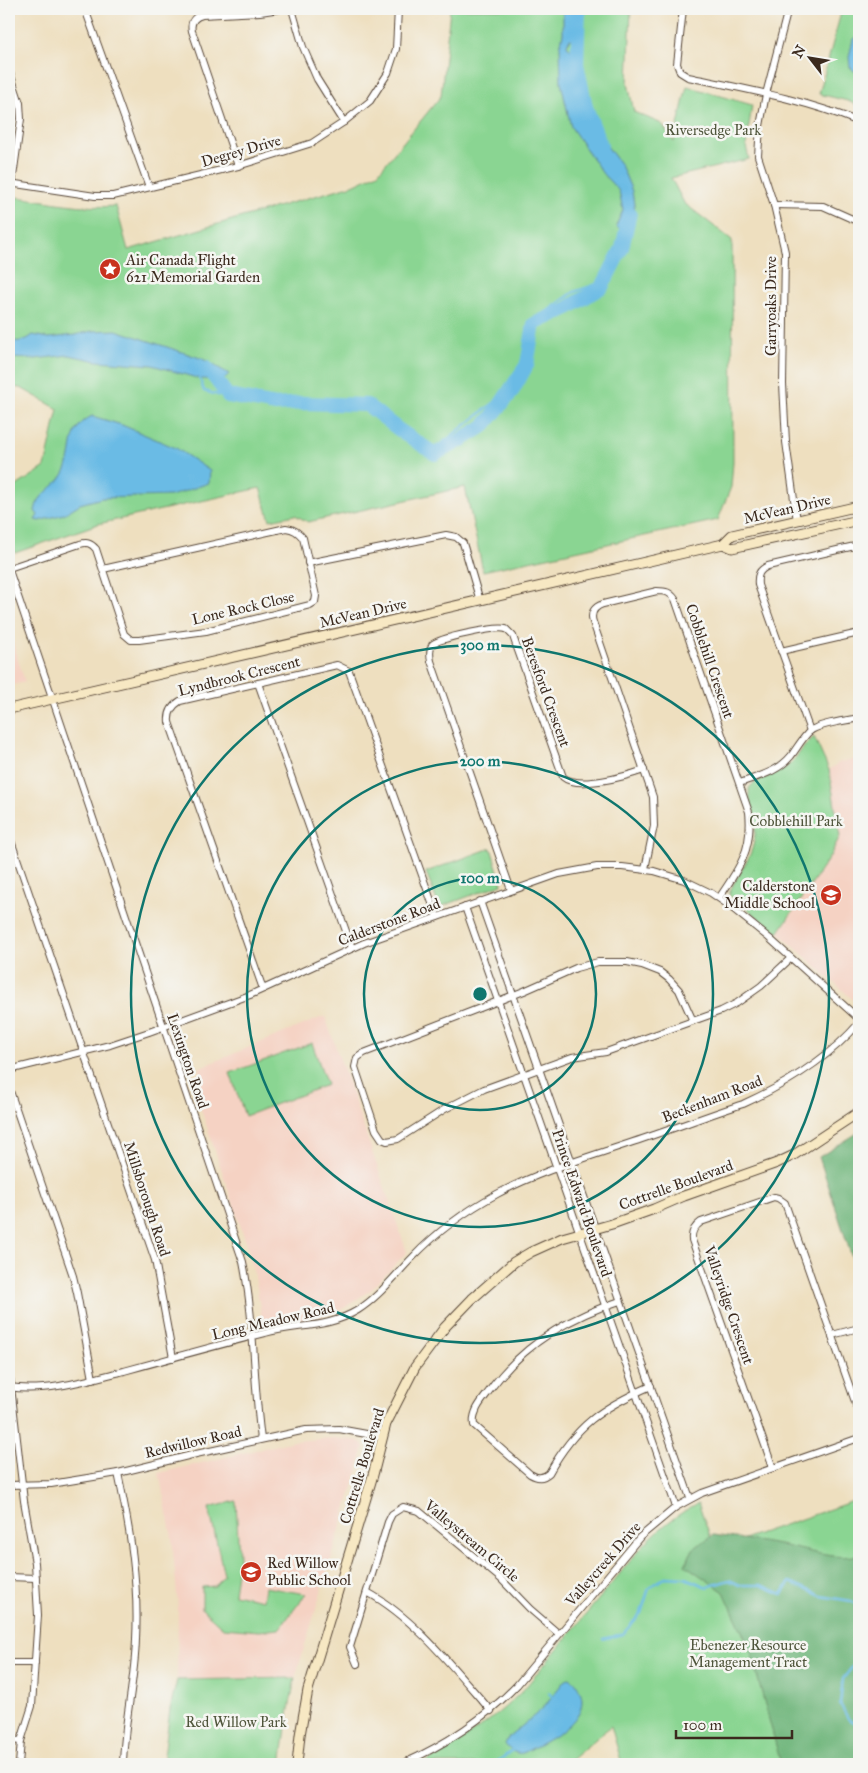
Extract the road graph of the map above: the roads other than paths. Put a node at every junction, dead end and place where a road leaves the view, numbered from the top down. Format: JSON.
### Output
{"nodes":[{"id":1,"x":85,"y":9,"type":"edge"},
{"id":2,"x":280,"y":9,"type":"edge"},
{"id":3,"x":292,"y":9,"type":"edge"},
{"id":4,"x":398,"y":9,"type":"edge"},
{"id":5,"x":683,"y":9,"type":"edge"},
{"id":6,"x":788,"y":9,"type":"edge"},
{"id":7,"x":9,"y":70,"type":"edge"},
{"id":8,"x":766,"y":94,"type":"junction"},
{"id":9,"x":344,"y":122,"type":"junction"},
{"id":10,"x":859,"y":122,"type":"edge"},
{"id":11,"x":238,"y":166,"type":"junction"},
{"id":12,"x":10,"y":183,"type":"edge"},
{"id":13,"x":149,"y":187,"type":"junction"},
{"id":14,"x":774,"y":205,"type":"junction"},
{"id":15,"x":859,"y":222,"type":"edge"},
{"id":16,"x":859,"y":506,"type":"edge"},
{"id":17,"x":859,"y":520,"type":"edge"},
{"id":18,"x":796,"y":521,"type":"junction"},
{"id":19,"x":723,"y":544,"type":"junction"},
{"id":20,"x":859,"y":545,"type":"edge"},
{"id":21,"x":308,"y":564,"type":"junction"},
{"id":22,"x":9,"y":569,"type":"edge"},
{"id":23,"x":103,"y":569,"type":"junction"},
{"id":24,"x":480,"y":601,"type":"junction"},
{"id":25,"x":859,"y":633,"type":"edge"},
{"id":26,"x":781,"y":651,"type":"junction"},
{"id":27,"x":258,"y":683,"type":"junction"},
{"id":28,"x":52,"y":699,"type":"junction"},
{"id":29,"x":9,"y":709,"type":"edge"},
{"id":30,"x":859,"y":718,"type":"edge"},
{"id":31,"x":810,"y":731,"type":"junction"},
{"id":32,"x":644,"y":770,"type":"junction"},
{"id":33,"x":740,"y":783,"type":"junction"},
{"id":34,"x":9,"y":835,"type":"edge"},
{"id":35,"x":645,"y":869,"type":"junction"},
{"id":36,"x":511,"y":890,"type":"junction"},
{"id":37,"x":720,"y":898,"type":"junction"},
{"id":38,"x":480,"y":901,"type":"junction"},
{"id":39,"x":464,"y":907,"type":"junction"},
{"id":40,"x":437,"y":916,"type":"junction"},
{"id":41,"x":352,"y":948,"type":"junction"},
{"id":42,"x":791,"y":958,"type":"junction"},
{"id":43,"x":263,"y":989,"type":"junction"},
{"id":44,"x":513,"y":995,"type":"junction"},
{"id":45,"x":498,"y":1001,"type":"junction"},
{"id":46,"x":693,"y":1021,"type":"junction"},
{"id":47,"x":859,"y":1021,"type":"edge"},
{"id":48,"x":163,"y":1026,"type":"junction"},
{"id":49,"x":84,"y":1052,"type":"junction"},
{"id":50,"x":539,"y":1068,"type":"junction"},
{"id":51,"x":9,"y":1070,"type":"edge"},
{"id":52,"x":524,"y":1074,"type":"junction"},
{"id":53,"x":9,"y":1088,"type":"edge"},
{"id":54,"x":859,"y":1112,"type":"edge"},
{"id":55,"x":572,"y":1162,"type":"junction"},
{"id":56,"x":557,"y":1168,"type":"junction"},
{"id":57,"x":596,"y":1228,"type":"junction"},
{"id":58,"x":579,"y":1233,"type":"junction"},
{"id":59,"x":620,"y":1300,"type":"junction"},
{"id":60,"x":605,"y":1305,"type":"junction"},
{"id":61,"x":859,"y":1328,"type":"edge"},
{"id":62,"x":832,"y":1335,"type":"junction"},
{"id":63,"x":253,"y":1336,"type":"junction"},
{"id":64,"x":173,"y":1358,"type":"junction"},
{"id":65,"x":9,"y":1369,"type":"edge"},
{"id":66,"x":93,"y":1379,"type":"junction"},
{"id":67,"x":651,"y":1386,"type":"junction"},
{"id":68,"x":10,"y":1387,"type":"edge"},
{"id":69,"x":635,"y":1393,"type":"junction"},
{"id":70,"x":859,"y":1413,"type":"edge"},
{"id":71,"x":383,"y":1437,"type":"junction"},
{"id":72,"x":859,"y":1438,"type":"edge"},
{"id":73,"x":260,"y":1439,"type":"junction"},
{"id":74,"x":773,"y":1468,"type":"junction"},
{"id":75,"x":118,"y":1473,"type":"junction"},
{"id":76,"x":9,"y":1485,"type":"edge"},
{"id":77,"x":22,"y":1486,"type":"junction"},
{"id":78,"x":690,"y":1498,"type":"junction"},
{"id":79,"x":676,"y":1507,"type":"junction"},
{"id":80,"x":9,"y":1577,"type":"edge"},
{"id":81,"x":36,"y":1578,"type":"junction"},
{"id":82,"x":367,"y":1592,"type":"junction"},
{"id":83,"x":559,"y":1634,"type":"junction"},
{"id":84,"x":9,"y":1663,"type":"edge"},
{"id":85,"x":35,"y":1663,"type":"junction"},
{"id":86,"x":357,"y":1664,"type":"dead end"},
{"id":87,"x":491,"y":1711,"type":"junction"},
{"id":88,"x":9,"y":1740,"type":"edge"},
{"id":89,"x":21,"y":1741,"type":"junction"},
{"id":90,"x":20,"y":1764,"type":"edge"},
{"id":91,"x":123,"y":1764,"type":"edge"},
{"id":92,"x":297,"y":1764,"type":"edge"},
{"id":93,"x":402,"y":1764,"type":"edge"}],
"edges":[{"from":1,"to":13,"type":"street"},
{"from":2,"to":11,"type":"street"},
{"from":3,"to":9,"type":"street"},
{"from":4,"to":9,"type":"street","name":"Degrey Drive"},
{"from":5,"to":8,"type":"street"},
{"from":6,"to":8,"type":"street","name":"Garryoaks Drive"},
{"from":7,"to":12,"type":"street"},
{"from":8,"to":10,"type":"street"},
{"from":8,"to":14,"type":"street","name":"Garryoaks Drive"},
{"from":9,"to":11,"type":"street","name":"Degrey Drive"},
{"from":11,"to":13,"type":"street","name":"Degrey Drive"},
{"from":12,"to":13,"type":"street","name":"Degrey Drive"},
{"from":14,"to":15,"type":"street"},
{"from":14,"to":18,"type":"street","name":"Garryoaks Drive"},
{"from":16,"to":18,"type":"main road","name":"McVean Drive"},
{"from":17,"to":19,"type":"main road","name":"McVean Drive"},
{"from":18,"to":19,"type":"main road","name":"McVean Drive"},
{"from":19,"to":24,"type":"main road","name":"McVean Drive"},
{"from":20,"to":26,"type":"street"},
{"from":21,"to":23,"type":"street","name":"Lone Rock Close"},
{"from":21,"to":23,"type":"street","name":"Lone Rock Close"},
{"from":21,"to":24,"type":"street"},
{"from":22,"to":23,"type":"street","name":"Lone Rock Close"},
{"from":22,"to":28,"type":"street","name":"Lexington Road"},
{"from":24,"to":28,"type":"main road","name":"McVean Drive"},
{"from":25,"to":26,"type":"street"},
{"from":26,"to":31,"type":"street"},
{"from":27,"to":40,"type":"street","name":"Lyndbrook Crescent"},
{"from":27,"to":41,"type":"street"},
{"from":27,"to":43,"type":"street","name":"Lyndbrook Crescent"},
{"from":28,"to":29,"type":"main road","name":"McVean Drive"},
{"from":28,"to":48,"type":"street","name":"Lexington Road"},
{"from":30,"to":31,"type":"street"},
{"from":31,"to":33,"type":"street"},
{"from":32,"to":33,"type":"street","name":"Cobblehill Crescent"},
{"from":32,"to":35,"type":"street","name":"Cobblehill Crescent"},
{"from":32,"to":36,"type":"street","name":"Beresford Crescent"},
{"from":33,"to":37,"type":"street","name":"Cobblehill Crescent"},
{"from":34,"to":49,"type":"street","name":"Millsborough Road"},
{"from":35,"to":36,"type":"street","name":"Calderstone Road"},
{"from":35,"to":37,"type":"street","name":"Calderstone Road"},
{"from":36,"to":38,"type":"street","name":"Calderstone Road"},
{"from":37,"to":42,"type":"street","name":"Calderstone Road"},
{"from":38,"to":39,"type":"street","name":"Calderstone Road"},
{"from":38,"to":44,"type":"street","name":"Prince Edward Boulevard"},
{"from":39,"to":40,"type":"street","name":"Calderstone Road"},
{"from":39,"to":45,"type":"street","name":"Prince Edward Boulevard"},
{"from":40,"to":41,"type":"street","name":"Calderstone Road"},
{"from":41,"to":43,"type":"street","name":"Calderstone Road"},
{"from":42,"to":46,"type":"street"},
{"from":42,"to":47,"type":"street","name":"Calderstone Road"},
{"from":43,"to":48,"type":"street","name":"Calderstone Road"},
{"from":44,"to":45,"type":"street"},
{"from":44,"to":46,"type":"street"},
{"from":44,"to":50,"type":"street","name":"Prince Edward Boulevard"},
{"from":45,"to":52,"type":"street","name":"Prince Edward Boulevard"},
{"from":45,"to":52,"type":"street"},
{"from":46,"to":50,"type":"street"},
{"from":47,"to":55,"type":"street","name":"Beckenham Road"},
{"from":48,"to":49,"type":"street","name":"Calderstone Road"},
{"from":48,"to":63,"type":"street","name":"Lexington Road"},
{"from":49,"to":51,"type":"street","name":"Calderstone Road"},
{"from":49,"to":64,"type":"street","name":"Millsborough Road"},
{"from":50,"to":52,"type":"street"},
{"from":50,"to":55,"type":"street","name":"Prince Edward Boulevard"},
{"from":52,"to":56,"type":"street","name":"Prince Edward Boulevard"},
{"from":53,"to":66,"type":"street"},
{"from":54,"to":57,"type":"main road","name":"Cottrelle Boulevard"},
{"from":55,"to":56,"type":"street","name":"Beckenham Road"},
{"from":55,"to":57,"type":"street","name":"Prince Edward Boulevard"},
{"from":56,"to":58,"type":"street","name":"Prince Edward Boulevard"},
{"from":56,"to":63,"type":"street","name":"Long Meadow Road"},
{"from":57,"to":58,"type":"main road","name":"Cottrelle Boulevard"},
{"from":57,"to":59,"type":"street","name":"Prince Edward Boulevard"},
{"from":58,"to":60,"type":"street","name":"Prince Edward Boulevard"},
{"from":58,"to":71,"type":"main road","name":"Cottrelle Boulevard"},
{"from":59,"to":60,"type":"street"},
{"from":59,"to":67,"type":"street","name":"Prince Edward Boulevard"},
{"from":60,"to":69,"type":"street","name":"Prince Edward Boulevard"},
{"from":60,"to":69,"type":"street"},
{"from":61,"to":62,"type":"street"},
{"from":62,"to":70,"type":"street","name":"Valleyridge Crescent"},
{"from":62,"to":74,"type":"street","name":"Valleyridge Crescent"},
{"from":63,"to":64,"type":"street","name":"Long Meadow Road"},
{"from":63,"to":73,"type":"street","name":"Lexington Road"},
{"from":64,"to":66,"type":"street","name":"Long Meadow Road"},
{"from":65,"to":68,"type":"street"},
{"from":66,"to":68,"type":"street","name":"Long Meadow Road"},
{"from":67,"to":69,"type":"street"},
{"from":67,"to":78,"type":"street","name":"Prince Edward Boulevard"},
{"from":68,"to":77,"type":"street"},
{"from":69,"to":79,"type":"street","name":"Prince Edward Boulevard"},
{"from":71,"to":73,"type":"street","name":"Redwillow Road"},
{"from":71,"to":92,"type":"main road","name":"Cottrelle Boulevard"},
{"from":72,"to":74,"type":"street","name":"Valleycreek Drive"},
{"from":73,"to":75,"type":"street","name":"Redwillow Road"},
{"from":74,"to":78,"type":"street","name":"Valleycreek Drive"},
{"from":75,"to":77,"type":"street","name":"Redwillow Road"},
{"from":75,"to":91,"type":"street"},
{"from":76,"to":77,"type":"street","name":"Redwillow Road"},
{"from":77,"to":81,"type":"street"},
{"from":78,"to":79,"type":"street","name":"Valleycreek Drive"},
{"from":79,"to":83,"type":"street","name":"Valleycreek Drive"},
{"from":80,"to":81,"type":"street"},
{"from":81,"to":85,"type":"street"},
{"from":82,"to":83,"type":"street","name":"Valleystream Circle"},
{"from":82,"to":86,"type":"street","name":"Valleystream Circle"},
{"from":82,"to":87,"type":"street"},
{"from":83,"to":87,"type":"street","name":"Valleycreek Drive"},
{"from":84,"to":85,"type":"street"},
{"from":85,"to":89,"type":"street"},
{"from":87,"to":93,"type":"street","name":"Valleycreek Drive"},
{"from":88,"to":89,"type":"street"},
{"from":89,"to":90,"type":"street"}]}
